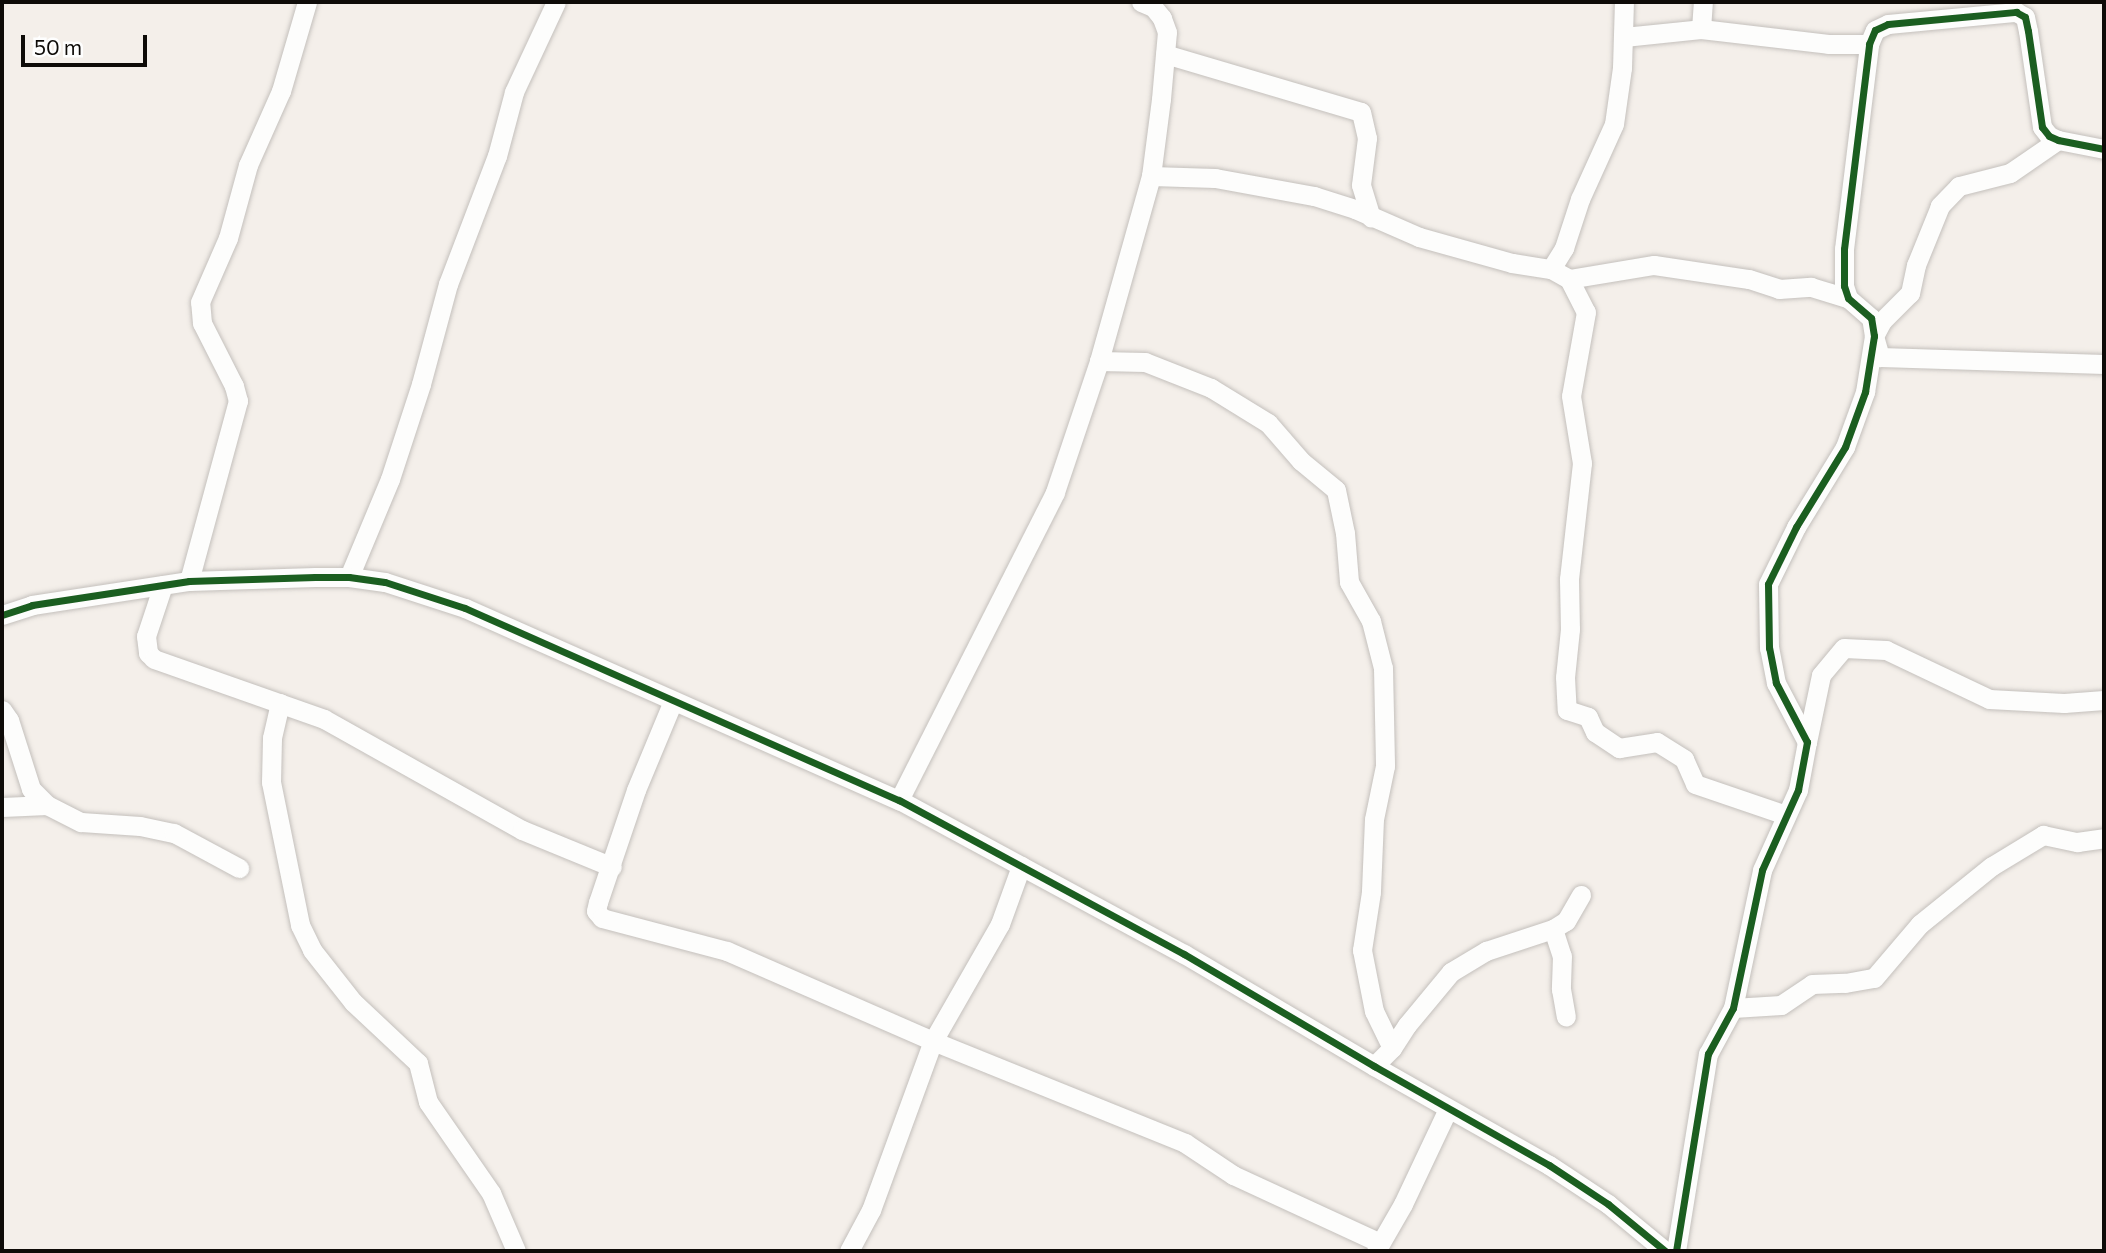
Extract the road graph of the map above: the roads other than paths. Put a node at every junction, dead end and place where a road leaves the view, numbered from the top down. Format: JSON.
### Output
{"nodes":[{"id":1,"x":307,"y":2,"type":"edge"},
{"id":2,"x":556,"y":2,"type":"edge"},
{"id":3,"x":1141,"y":2,"type":"edge"},
{"id":4,"x":1624,"y":2,"type":"edge"},
{"id":5,"x":1703,"y":2,"type":"edge"},
{"id":6,"x":1701,"y":29,"type":"junction"},
{"id":7,"x":1624,"y":37,"type":"junction"},
{"id":8,"x":1869,"y":44,"type":"junction"},
{"id":9,"x":1165,"y":54,"type":"junction"},
{"id":10,"x":2058,"y":140,"type":"junction"},
{"id":11,"x":2104,"y":149,"type":"edge"},
{"id":12,"x":1151,"y":176,"type":"junction"},
{"id":13,"x":1371,"y":217,"type":"junction"},
{"id":14,"x":1551,"y":269,"type":"junction"},
{"id":15,"x":1569,"y":279,"type":"junction"},
{"id":16,"x":1848,"y":298,"type":"junction"},
{"id":17,"x":1874,"y":336,"type":"junction"},
{"id":18,"x":1100,"y":361,"type":"junction"},
{"id":19,"x":2104,"y":364,"type":"edge"},
{"id":20,"x":349,"y":577,"type":"junction"},
{"id":21,"x":189,"y":581,"type":"junction"},
{"id":22,"x":163,"y":584,"type":"junction"},
{"id":23,"x":2,"y":615,"type":"edge"},
{"id":24,"x":2104,"y":700,"type":"edge"},
{"id":25,"x":673,"y":701,"type":"junction"},
{"id":26,"x":280,"y":703,"type":"junction"},
{"id":27,"x":4,"y":716,"type":"edge"},
{"id":28,"x":1807,"y":742,"type":"junction"},
{"id":29,"x":899,"y":800,"type":"junction"},
{"id":30,"x":47,"y":804,"type":"junction"},
{"id":31,"x":2,"y":807,"type":"edge"},
{"id":32,"x":1786,"y":815,"type":"junction"},
{"id":33,"x":2104,"y":838,"type":"edge"},
{"id":34,"x":1021,"y":866,"type":"junction"},
{"id":35,"x":612,"y":867,"type":"junction"},
{"id":36,"x":239,"y":868,"type":"dead end"},
{"id":37,"x":1581,"y":895,"type":"dead end"},
{"id":38,"x":1553,"y":929,"type":"junction"},
{"id":39,"x":1733,"y":1008,"type":"junction"},
{"id":40,"x":1566,"y":1017,"type":"dead end"},
{"id":41,"x":933,"y":1041,"type":"junction"},
{"id":42,"x":1392,"y":1048,"type":"junction"},
{"id":43,"x":1374,"y":1066,"type":"junction"},
{"id":44,"x":1448,"y":1109,"type":"junction"},
{"id":45,"x":1378,"y":1247,"type":"edge"},
{"id":46,"x":516,"y":1251,"type":"edge"},
{"id":47,"x":849,"y":1251,"type":"edge"},
{"id":48,"x":1665,"y":1251,"type":"edge"},
{"id":49,"x":1676,"y":1251,"type":"edge"}],
"edges":[{"from":1,"to":21,"type":"street"},
{"from":2,"to":20,"type":"street"},
{"from":3,"to":9,"type":"street"},
{"from":4,"to":7,"type":"street"},
{"from":5,"to":6,"type":"street"},
{"from":6,"to":7,"type":"street"},
{"from":6,"to":8,"type":"street"},
{"from":7,"to":14,"type":"street"},
{"from":8,"to":10,"type":"street"},
{"from":8,"to":16,"type":"street"},
{"from":9,"to":12,"type":"street"},
{"from":9,"to":13,"type":"street"},
{"from":10,"to":11,"type":"street"},
{"from":10,"to":17,"type":"street"},
{"from":12,"to":13,"type":"street"},
{"from":12,"to":18,"type":"street"},
{"from":13,"to":14,"type":"street"},
{"from":14,"to":15,"type":"street"},
{"from":15,"to":16,"type":"street"},
{"from":15,"to":32,"type":"street"},
{"from":16,"to":17,"type":"street"},
{"from":17,"to":19,"type":"street"},
{"from":17,"to":28,"type":"street"},
{"from":18,"to":29,"type":"street"},
{"from":18,"to":42,"type":"street"},
{"from":20,"to":21,"type":"street"},
{"from":20,"to":25,"type":"street"},
{"from":21,"to":22,"type":"street"},
{"from":22,"to":23,"type":"street"},
{"from":22,"to":26,"type":"street"},
{"from":24,"to":28,"type":"street"},
{"from":25,"to":29,"type":"street"},
{"from":25,"to":35,"type":"street"},
{"from":26,"to":35,"type":"street"},
{"from":26,"to":46,"type":"street"},
{"from":27,"to":30,"type":"street"},
{"from":28,"to":32,"type":"street"},
{"from":29,"to":34,"type":"street"},
{"from":30,"to":31,"type":"street"},
{"from":30,"to":36,"type":"street"},
{"from":32,"to":39,"type":"street"},
{"from":33,"to":39,"type":"street"},
{"from":34,"to":41,"type":"street"},
{"from":34,"to":43,"type":"street"},
{"from":35,"to":41,"type":"street"},
{"from":37,"to":38,"type":"street"},
{"from":38,"to":40,"type":"street"},
{"from":38,"to":42,"type":"street"},
{"from":39,"to":49,"type":"street"},
{"from":41,"to":45,"type":"street"},
{"from":41,"to":47,"type":"street"},
{"from":42,"to":43,"type":"street"},
{"from":43,"to":44,"type":"street"},
{"from":44,"to":45,"type":"street"},
{"from":44,"to":48,"type":"street"}]}
